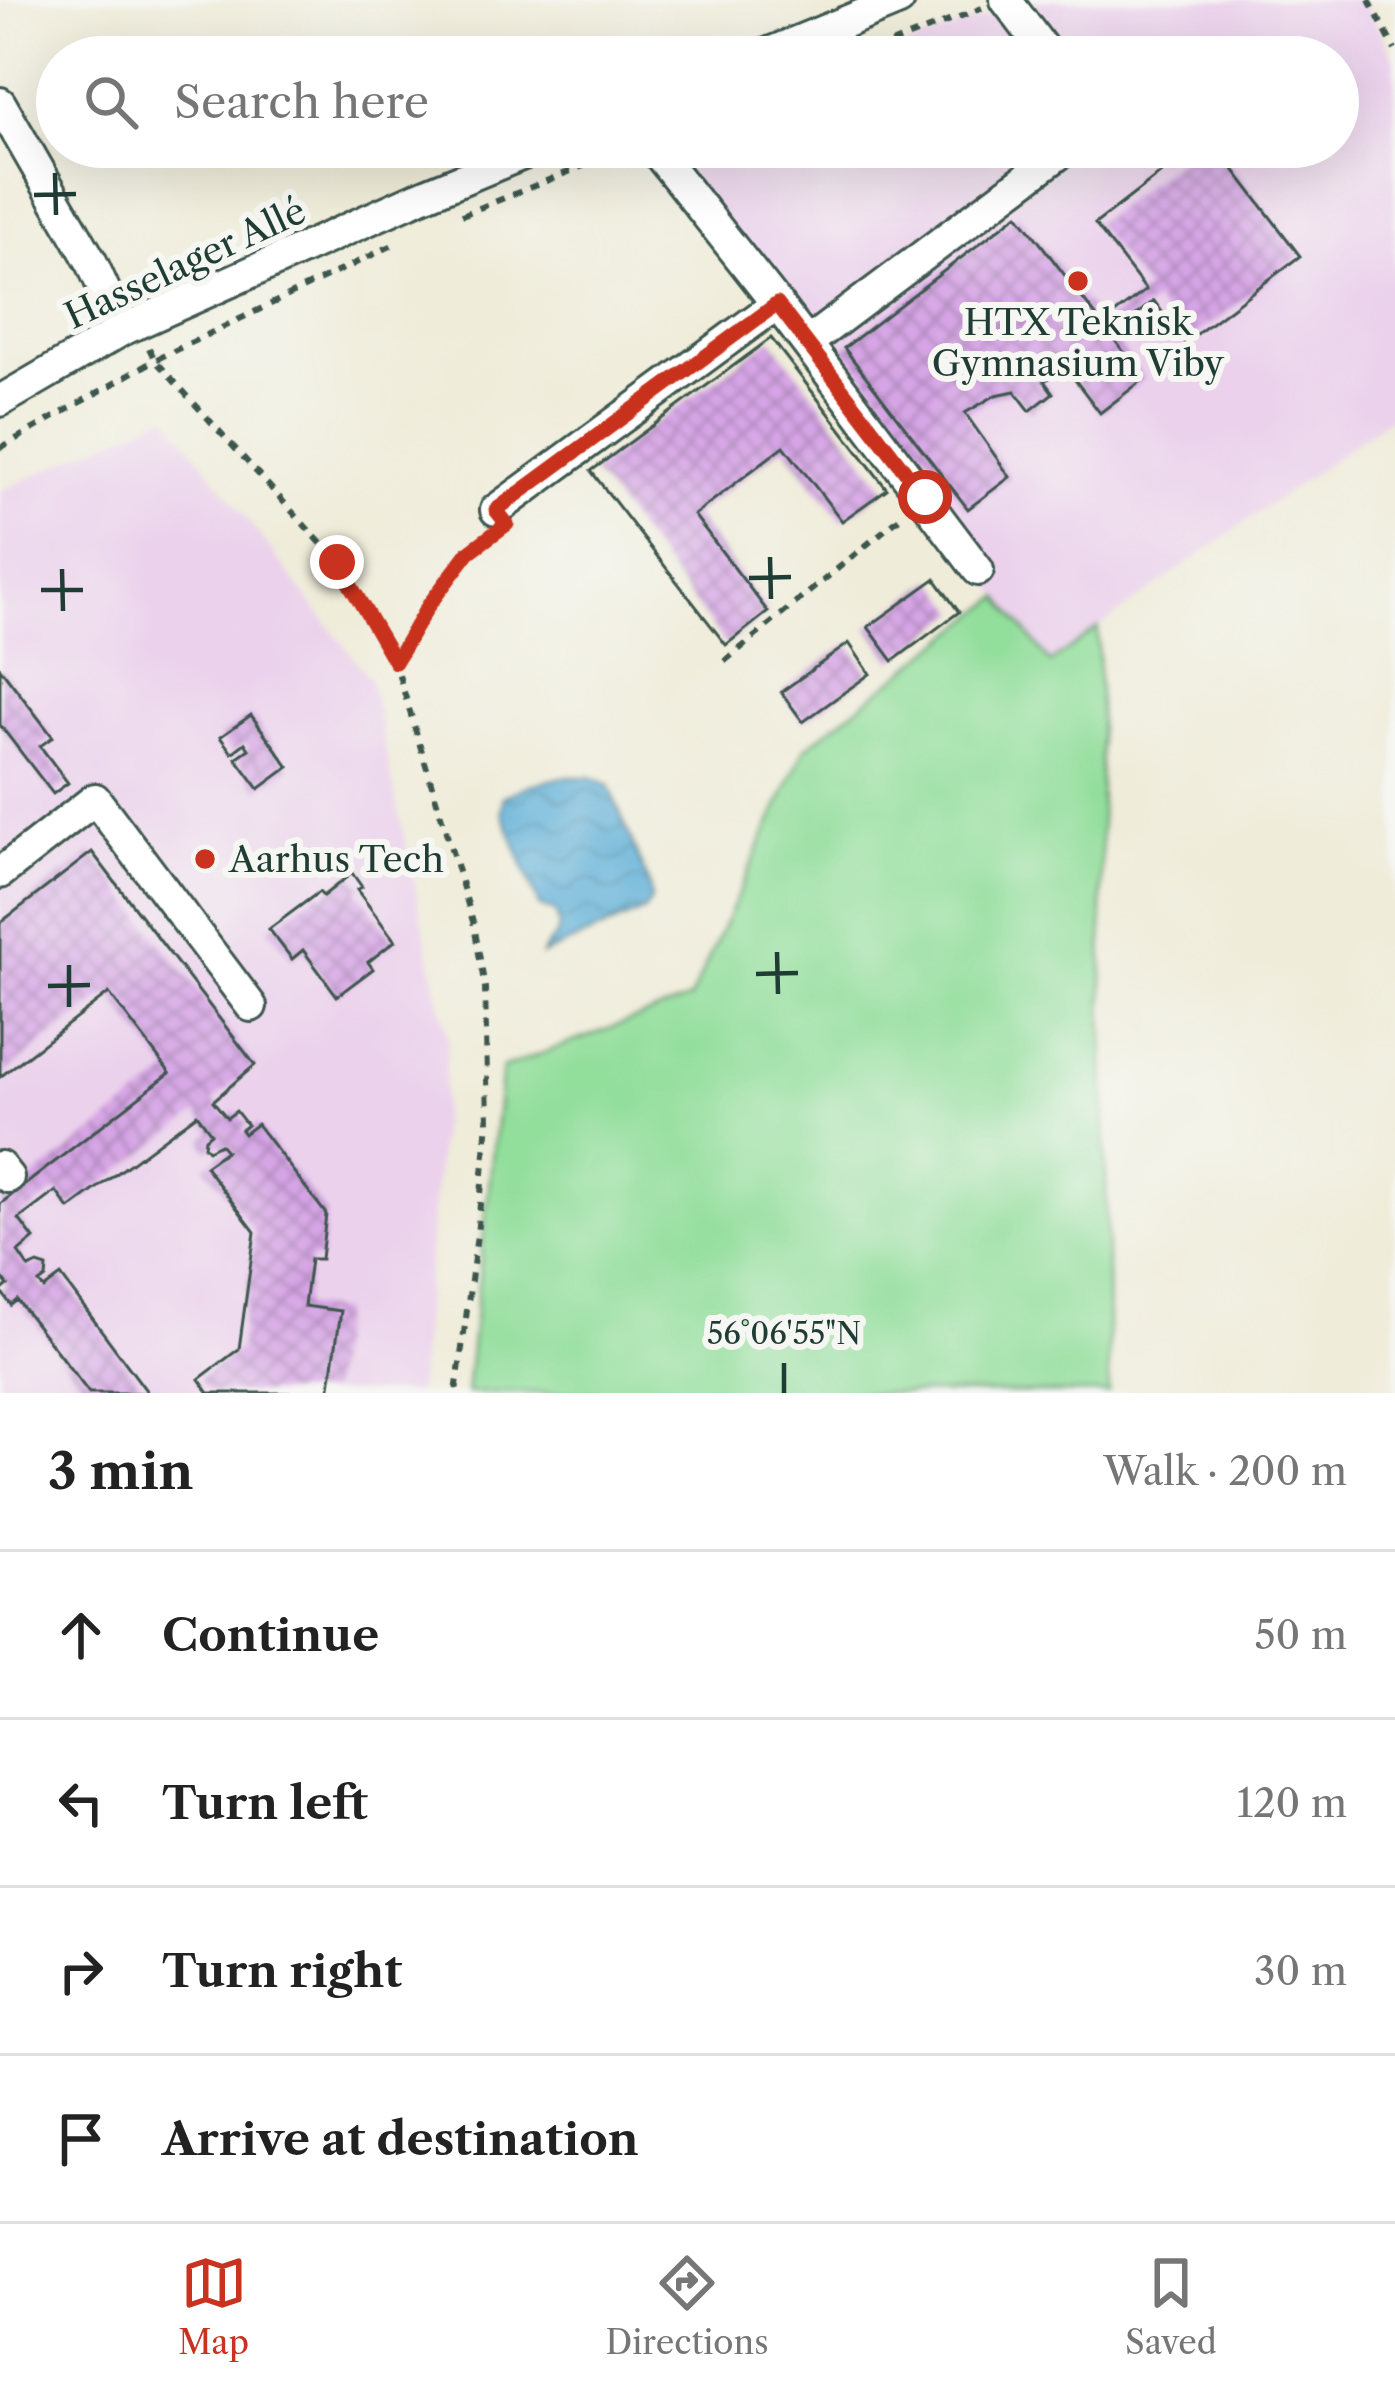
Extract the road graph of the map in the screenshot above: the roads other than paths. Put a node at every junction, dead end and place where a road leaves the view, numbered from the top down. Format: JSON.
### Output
{"nodes":[{"id":1,"x":899,"y":0,"type":"edge"},
{"id":2,"x":994,"y":4,"type":"edge"},
{"id":3,"x":811,"y":36,"type":"edge"},
{"id":4,"x":1027,"y":36,"type":"edge"},
{"id":5,"x":0,"y":103,"type":"edge"},
{"id":6,"x":36,"y":166,"type":"edge"},
{"id":7,"x":37,"y":168,"type":"edge"},
{"id":8,"x":488,"y":168,"type":"edge"},
{"id":9,"x":670,"y":168,"type":"edge"},
{"id":10,"x":1040,"y":168,"type":"edge"},
{"id":11,"x":777,"y":304,"type":"junction"},
{"id":12,"x":130,"y":326,"type":"junction"},
{"id":13,"x":807,"y":343,"type":"junction"},
{"id":14,"x":0,"y":401,"type":"edge"},
{"id":15,"x":496,"y":510,"type":"road end"},
{"id":16,"x":978,"y":570,"type":"dead end"},
{"id":17,"x":0,"y":873,"type":"edge"},
{"id":18,"x":251,"y":1006,"type":"dead end"}],
"edges":[{"from":1,"to":3,"type":"street"},
{"from":2,"to":4,"type":"street"},
{"from":5,"to":6,"type":"street"},
{"from":7,"to":12,"type":"street"},
{"from":8,"to":12,"type":"street","name":"Hasselager Allé"},
{"from":9,"to":11,"type":"street"},
{"from":10,"to":13,"type":"street"},
{"from":11,"to":13,"type":"street"},
{"from":11,"to":15,"type":"street"},
{"from":12,"to":14,"type":"street","name":"Hasselager Allé"},
{"from":13,"to":16,"type":"street"},
{"from":17,"to":18,"type":"street"}]}
